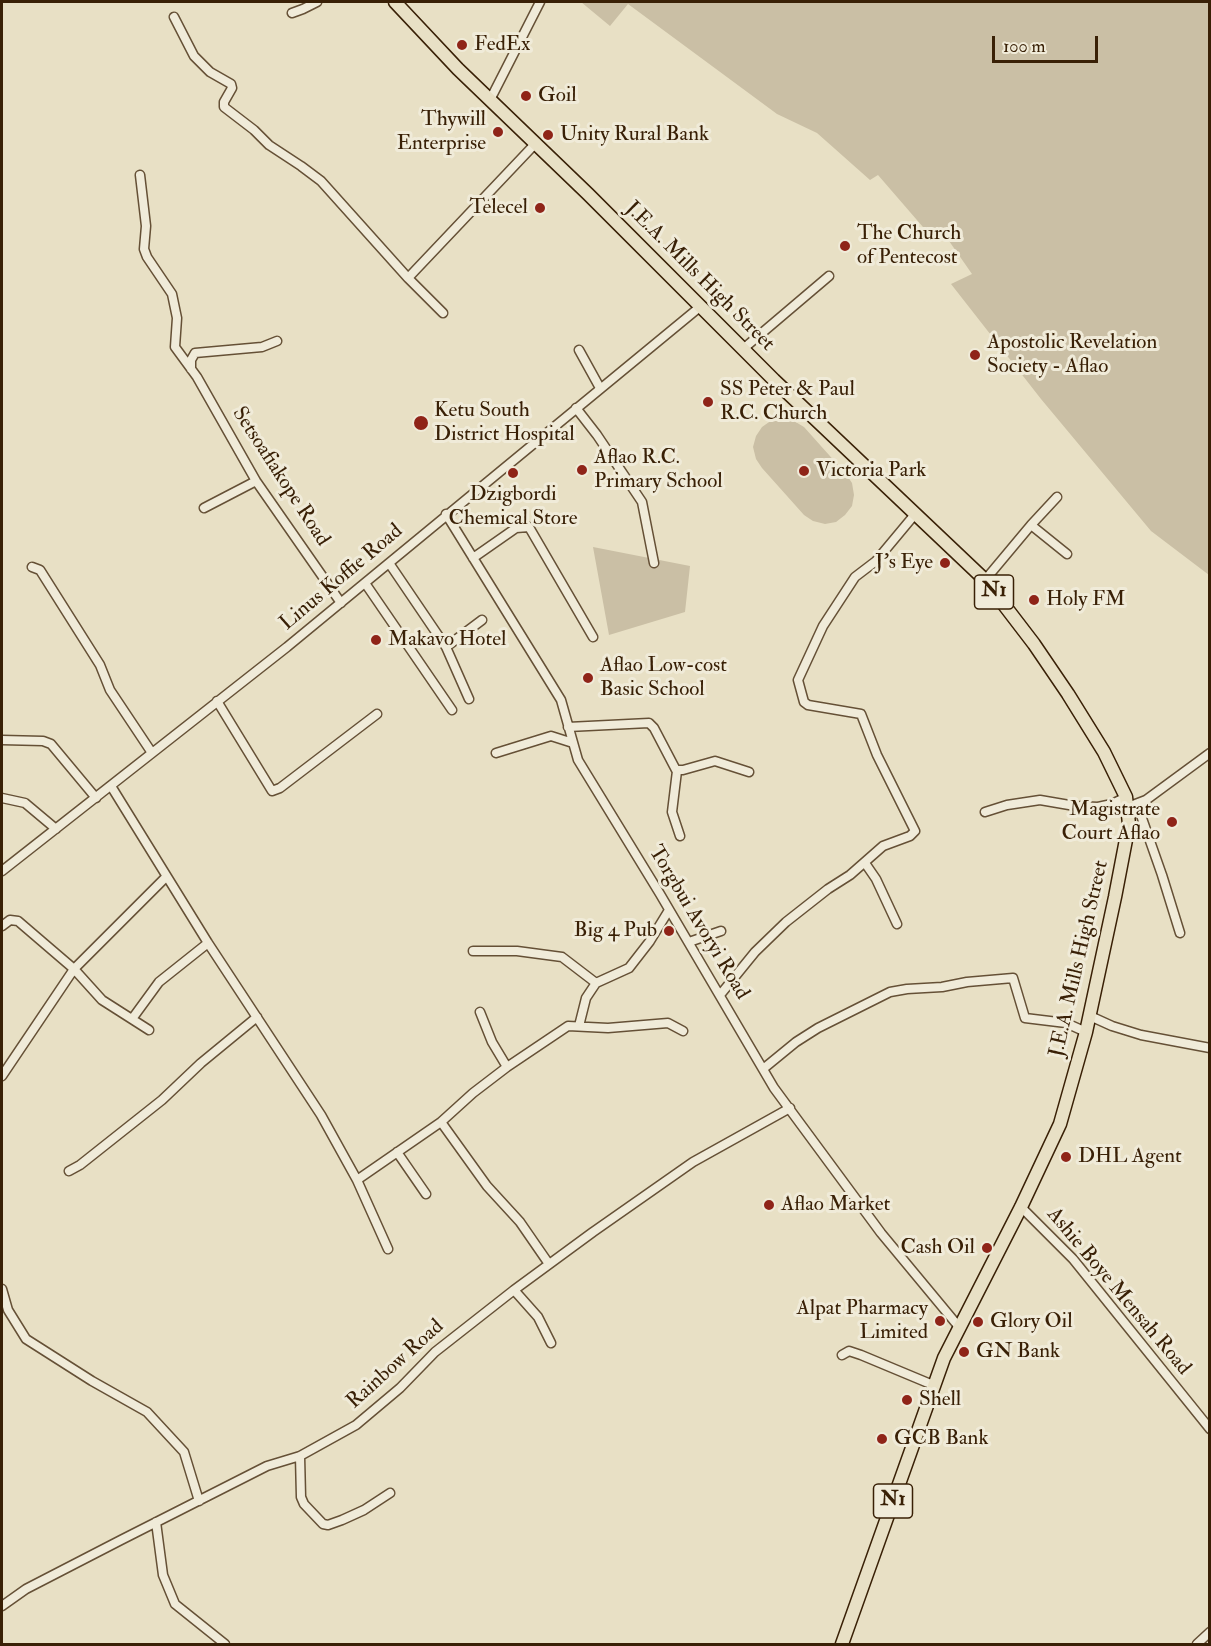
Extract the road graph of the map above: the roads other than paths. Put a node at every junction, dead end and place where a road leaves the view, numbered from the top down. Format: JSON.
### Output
{"nodes":[{"id":1,"x":317,"y":2,"type":"edge"},
{"id":2,"x":395,"y":2,"type":"edge"},
{"id":3,"x":540,"y":2,"type":"edge"},
{"id":4,"x":292,"y":13,"type":"dead end"},
{"id":5,"x":174,"y":17,"type":"dead end"},
{"id":6,"x":490,"y":100,"type":"junction"},
{"id":7,"x":535,"y":144,"type":"junction"},
{"id":8,"x":140,"y":175,"type":"dead end"},
{"id":9,"x":829,"y":276,"type":"dead end"},
{"id":10,"x":408,"y":278,"type":"junction"},
{"id":11,"x":701,"y":306,"type":"junction"},
{"id":12,"x":443,"y":313,"type":"dead end"},
{"id":13,"x":278,"y":341,"type":"dead end"},
{"id":14,"x":743,"y":349,"type":"junction"},
{"id":15,"x":579,"y":350,"type":"dead end"},
{"id":16,"x":191,"y":369,"type":"junction"},
{"id":17,"x":600,"y":388,"type":"junction"},
{"id":18,"x":576,"y":408,"type":"junction"},
{"id":19,"x":256,"y":481,"type":"junction"},
{"id":20,"x":1057,"y":497,"type":"dead end"},
{"id":21,"x":204,"y":508,"type":"dead end"},
{"id":22,"x":916,"y":513,"type":"junction"},
{"id":23,"x":446,"y":514,"type":"junction"},
{"id":24,"x":1031,"y":525,"type":"junction"},
{"id":25,"x":1067,"y":554,"type":"dead end"},
{"id":26,"x":473,"y":558,"type":"junction"},
{"id":27,"x":389,"y":563,"type":"junction"},
{"id":28,"x":654,"y":563,"type":"dead end"},
{"id":29,"x":32,"y":567,"type":"dead end"},
{"id":30,"x":985,"y":580,"type":"junction"},
{"id":31,"x":365,"y":583,"type":"junction"},
{"id":32,"x":341,"y":603,"type":"junction"},
{"id":33,"x":482,"y":620,"type":"dead end"},
{"id":34,"x":593,"y":637,"type":"dead end"},
{"id":35,"x":446,"y":647,"type":"junction"},
{"id":36,"x":469,"y":699,"type":"dead end"},
{"id":37,"x":217,"y":701,"type":"junction"},
{"id":38,"x":452,"y":710,"type":"dead end"},
{"id":39,"x":377,"y":714,"type":"dead end"},
{"id":40,"x":568,"y":727,"type":"junction"},
{"id":41,"x":2,"y":740,"type":"edge"},
{"id":42,"x":573,"y":743,"type":"junction"},
{"id":43,"x":152,"y":753,"type":"junction"},
{"id":44,"x":496,"y":753,"type":"dead end"},
{"id":45,"x":1209,"y":753,"type":"edge"},
{"id":46,"x":677,"y":771,"type":"junction"},
{"id":47,"x":749,"y":772,"type":"dead end"},
{"id":48,"x":111,"y":786,"type":"junction"},
{"id":49,"x":2,"y":798,"type":"edge"},
{"id":50,"x":96,"y":798,"type":"junction"},
{"id":51,"x":1130,"y":802,"type":"junction"},
{"id":52,"x":985,"y":812,"type":"dead end"},
{"id":53,"x":56,"y":829,"type":"junction"},
{"id":54,"x":680,"y":836,"type":"dead end"},
{"id":55,"x":865,"y":862,"type":"junction"},
{"id":56,"x":2,"y":871,"type":"edge"},
{"id":57,"x":166,"y":877,"type":"junction"},
{"id":58,"x":669,"y":910,"type":"junction"},
{"id":59,"x":897,"y":924,"type":"dead end"},
{"id":60,"x":2,"y":926,"type":"edge"},
{"id":61,"x":721,"y":931,"type":"dead end"},
{"id":62,"x":1180,"y":933,"type":"dead end"},
{"id":63,"x":688,"y":942,"type":"junction"},
{"id":64,"x":208,"y":943,"type":"junction"},
{"id":65,"x":473,"y":951,"type":"dead end"},
{"id":66,"x":74,"y":969,"type":"junction"},
{"id":67,"x":596,"y":983,"type":"junction"},
{"id":68,"x":720,"y":995,"type":"junction"},
{"id":69,"x":480,"y":1012,"type":"dead end"},
{"id":70,"x":1090,"y":1016,"type":"junction"},
{"id":71,"x":257,"y":1017,"type":"junction"},
{"id":72,"x":132,"y":1019,"type":"junction"},
{"id":73,"x":579,"y":1026,"type":"junction"},
{"id":74,"x":149,"y":1030,"type":"dead end"},
{"id":75,"x":683,"y":1031,"type":"dead end"},
{"id":76,"x":1086,"y":1032,"type":"junction"},
{"id":77,"x":1209,"y":1048,"type":"edge"},
{"id":78,"x":507,"y":1067,"type":"junction"},
{"id":79,"x":763,"y":1069,"type":"junction"},
{"id":80,"x":2,"y":1076,"type":"edge"},
{"id":81,"x":790,"y":1108,"type":"junction"},
{"id":82,"x":441,"y":1122,"type":"junction"},
{"id":83,"x":397,"y":1152,"type":"junction"},
{"id":84,"x":69,"y":1171,"type":"dead end"},
{"id":85,"x":357,"y":1180,"type":"junction"},
{"id":86,"x":426,"y":1194,"type":"dead end"},
{"id":87,"x":1021,"y":1207,"type":"junction"},
{"id":88,"x":388,"y":1249,"type":"dead end"},
{"id":89,"x":549,"y":1264,"type":"junction"},
{"id":90,"x":2,"y":1289,"type":"edge"},
{"id":91,"x":514,"y":1290,"type":"junction"},
{"id":92,"x":959,"y":1327,"type":"junction"},
{"id":93,"x":551,"y":1343,"type":"dead end"},
{"id":94,"x":842,"y":1355,"type":"dead end"},
{"id":95,"x":933,"y":1385,"type":"junction"},
{"id":96,"x":1209,"y":1429,"type":"edge"},
{"id":97,"x":300,"y":1456,"type":"junction"},
{"id":98,"x":390,"y":1493,"type":"dead end"},
{"id":99,"x":199,"y":1501,"type":"junction"},
{"id":100,"x":156,"y":1522,"type":"junction"},
{"id":101,"x":2,"y":1606,"type":"edge"},
{"id":102,"x":1208,"y":1636,"type":"edge"},
{"id":103,"x":225,"y":1644,"type":"edge"},
{"id":104,"x":842,"y":1644,"type":"edge"},
{"id":105,"x":1197,"y":1644,"type":"edge"}],
"edges":[{"from":1,"to":4,"type":"street"},
{"from":2,"to":6,"type":"highway","name":"J.E.A. Mills High Street","number":"N1"},
{"from":3,"to":6,"type":"street"},
{"from":5,"to":10,"type":"street"},
{"from":6,"to":7,"type":"highway","name":"J.E.A. Mills High Street","number":"N1"},
{"from":7,"to":10,"type":"street"},
{"from":7,"to":11,"type":"highway","name":"J.E.A. Mills High Street","number":"N1"},
{"from":8,"to":16,"type":"street","name":"Setsoafiakope Road"},
{"from":9,"to":14,"type":"street"},
{"from":10,"to":12,"type":"street"},
{"from":11,"to":14,"type":"highway","name":"J.E.A. Mills High Street","number":"N1"},
{"from":11,"to":17,"type":"street","name":"Linus Koffie Road"},
{"from":13,"to":16,"type":"street"},
{"from":14,"to":22,"type":"highway","name":"J.E.A. Mills High Street","number":"N1"},
{"from":15,"to":17,"type":"street"},
{"from":16,"to":19,"type":"street","name":"Setsoafiakope Road"},
{"from":17,"to":18,"type":"street","name":"Linus Koffie Road"},
{"from":18,"to":23,"type":"street","name":"Linus Koffie Road"},
{"from":18,"to":28,"type":"street"},
{"from":19,"to":21,"type":"street"},
{"from":19,"to":32,"type":"street","name":"Setsoafiakope Road"},
{"from":20,"to":24,"type":"street"},
{"from":22,"to":30,"type":"highway","name":"J.E.A. Mills High Street","number":"N1"},
{"from":22,"to":55,"type":"street"},
{"from":23,"to":26,"type":"street","name":"Torgbui Avoryi Road"},
{"from":23,"to":27,"type":"street","name":"Linus Koffie Road"},
{"from":24,"to":25,"type":"street"},
{"from":24,"to":30,"type":"street"},
{"from":26,"to":34,"type":"street"},
{"from":26,"to":40,"type":"street","name":"Torgbui Avoryi Road"},
{"from":27,"to":31,"type":"street","name":"Linus Koffie Road"},
{"from":27,"to":35,"type":"street"},
{"from":29,"to":43,"type":"street"},
{"from":30,"to":51,"type":"highway","name":"J.E.A. Mills High Street","number":"N1"},
{"from":31,"to":32,"type":"street","name":"Linus Koffie Road"},
{"from":31,"to":38,"type":"street"},
{"from":32,"to":37,"type":"street","name":"Linus Koffie Road"},
{"from":33,"to":35,"type":"street"},
{"from":35,"to":36,"type":"street"},
{"from":37,"to":39,"type":"street"},
{"from":37,"to":43,"type":"street","name":"Linus Koffie Road"},
{"from":40,"to":42,"type":"street","name":"Torgbui Avoryi Road"},
{"from":40,"to":46,"type":"street"},
{"from":41,"to":50,"type":"street"},
{"from":42,"to":44,"type":"street"},
{"from":42,"to":58,"type":"street","name":"Torgbui Avoryi Road"},
{"from":43,"to":48,"type":"street","name":"Linus Koffie Road"},
{"from":45,"to":51,"type":"street"},
{"from":46,"to":47,"type":"street"},
{"from":46,"to":54,"type":"street"},
{"from":48,"to":50,"type":"street","name":"Linus Koffie Road"},
{"from":48,"to":57,"type":"street"},
{"from":49,"to":53,"type":"street"},
{"from":50,"to":53,"type":"street","name":"Linus Koffie Road"},
{"from":51,"to":52,"type":"street"},
{"from":51,"to":62,"type":"street"},
{"from":51,"to":70,"type":"highway","name":"J.E.A. Mills High Street","number":"N1"},
{"from":53,"to":56,"type":"street","name":"Linus Koffie Road"},
{"from":55,"to":59,"type":"street"},
{"from":55,"to":68,"type":"street"},
{"from":57,"to":64,"type":"street"},
{"from":57,"to":66,"type":"street"},
{"from":58,"to":63,"type":"street","name":"Torgbui Avoryi Road"},
{"from":58,"to":67,"type":"street"},
{"from":60,"to":66,"type":"street"},
{"from":61,"to":63,"type":"street"},
{"from":63,"to":68,"type":"street","name":"Torgbui Avoryi Road"},
{"from":64,"to":71,"type":"street"},
{"from":64,"to":72,"type":"street"},
{"from":65,"to":67,"type":"street"},
{"from":66,"to":72,"type":"street"},
{"from":66,"to":80,"type":"street"},
{"from":67,"to":73,"type":"street"},
{"from":68,"to":79,"type":"street","name":"Torgbui Avoryi Road"},
{"from":69,"to":78,"type":"street"},
{"from":70,"to":76,"type":"highway","name":"J.E.A. Mills High Street","number":"N1"},
{"from":70,"to":77,"type":"street"},
{"from":71,"to":84,"type":"street"},
{"from":71,"to":85,"type":"street"},
{"from":72,"to":74,"type":"street"},
{"from":73,"to":75,"type":"street"},
{"from":73,"to":78,"type":"street"},
{"from":76,"to":79,"type":"street"},
{"from":76,"to":87,"type":"highway","name":"J.E.A. Mills High Street","number":"N1"},
{"from":78,"to":82,"type":"street"},
{"from":79,"to":81,"type":"street","name":"Torgbui Avoryi Road"},
{"from":81,"to":89,"type":"street","name":"Rainbow Road"},
{"from":81,"to":92,"type":"street","name":"Torgbui Avoryi Road"},
{"from":82,"to":83,"type":"street"},
{"from":82,"to":89,"type":"street"},
{"from":83,"to":85,"type":"street"},
{"from":83,"to":86,"type":"street"},
{"from":85,"to":88,"type":"street"},
{"from":87,"to":92,"type":"highway","name":"J.E.A. Mills High Street","number":"N1"},
{"from":87,"to":96,"type":"street","name":"Ashie Boye Mensah Road"},
{"from":89,"to":91,"type":"street","name":"Rainbow Road"},
{"from":90,"to":99,"type":"street"},
{"from":91,"to":93,"type":"street"},
{"from":91,"to":97,"type":"street","name":"Rainbow Road"},
{"from":92,"to":95,"type":"highway","name":"J.E.A. Mills High Street","number":"N1"},
{"from":94,"to":95,"type":"street"},
{"from":95,"to":104,"type":"highway","number":"N1"},
{"from":97,"to":98,"type":"street"},
{"from":97,"to":99,"type":"street","name":"Rainbow Road"},
{"from":99,"to":100,"type":"street","name":"Rainbow Road"},
{"from":100,"to":101,"type":"street","name":"Rainbow Road"},
{"from":100,"to":103,"type":"street"},
{"from":102,"to":105,"type":"street"}]}
